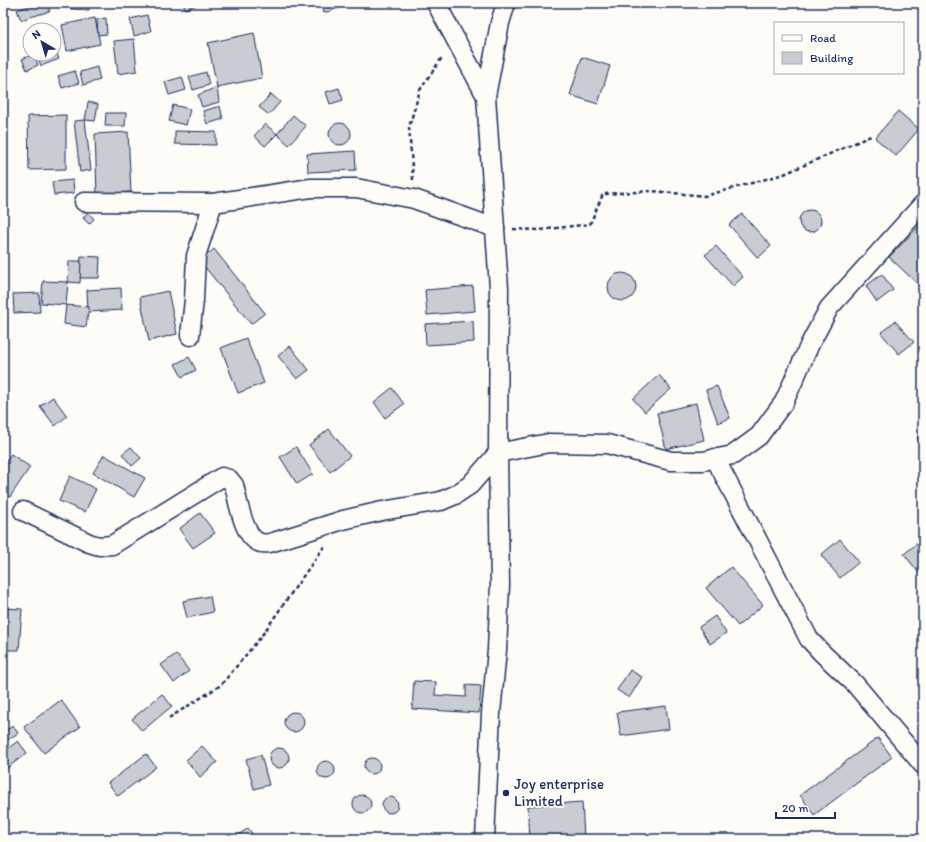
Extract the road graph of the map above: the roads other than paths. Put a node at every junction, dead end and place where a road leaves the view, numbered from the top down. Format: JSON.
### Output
{"nodes":[{"id":1,"x":436,"y":3,"type":"edge"},
{"id":2,"x":506,"y":3,"type":"edge"},
{"id":3,"x":486,"y":96,"type":"junction"},
{"id":4,"x":84,"y":202,"type":"dead end"},
{"id":5,"x":213,"y":203,"type":"junction"},
{"id":6,"x":923,"y":204,"type":"edge"},
{"id":7,"x":495,"y":228,"type":"junction"},
{"id":8,"x":190,"y":336,"type":"dead end"},
{"id":9,"x":498,"y":453,"type":"junction"},
{"id":10,"x":715,"y":458,"type":"junction"},
{"id":11,"x":23,"y":511,"type":"dead end"},
{"id":12,"x":923,"y":765,"type":"edge"},
{"id":13,"x":485,"y":839,"type":"edge"}],
"edges":[{"from":1,"to":3,"type":"street"},
{"from":2,"to":3,"type":"street"},
{"from":3,"to":7,"type":"street"},
{"from":4,"to":5,"type":"street"},
{"from":5,"to":7,"type":"street"},
{"from":5,"to":8,"type":"street"},
{"from":6,"to":10,"type":"street"},
{"from":7,"to":9,"type":"street"},
{"from":9,"to":10,"type":"street"},
{"from":9,"to":11,"type":"street"},
{"from":9,"to":13,"type":"street"},
{"from":10,"to":12,"type":"street"}]}
